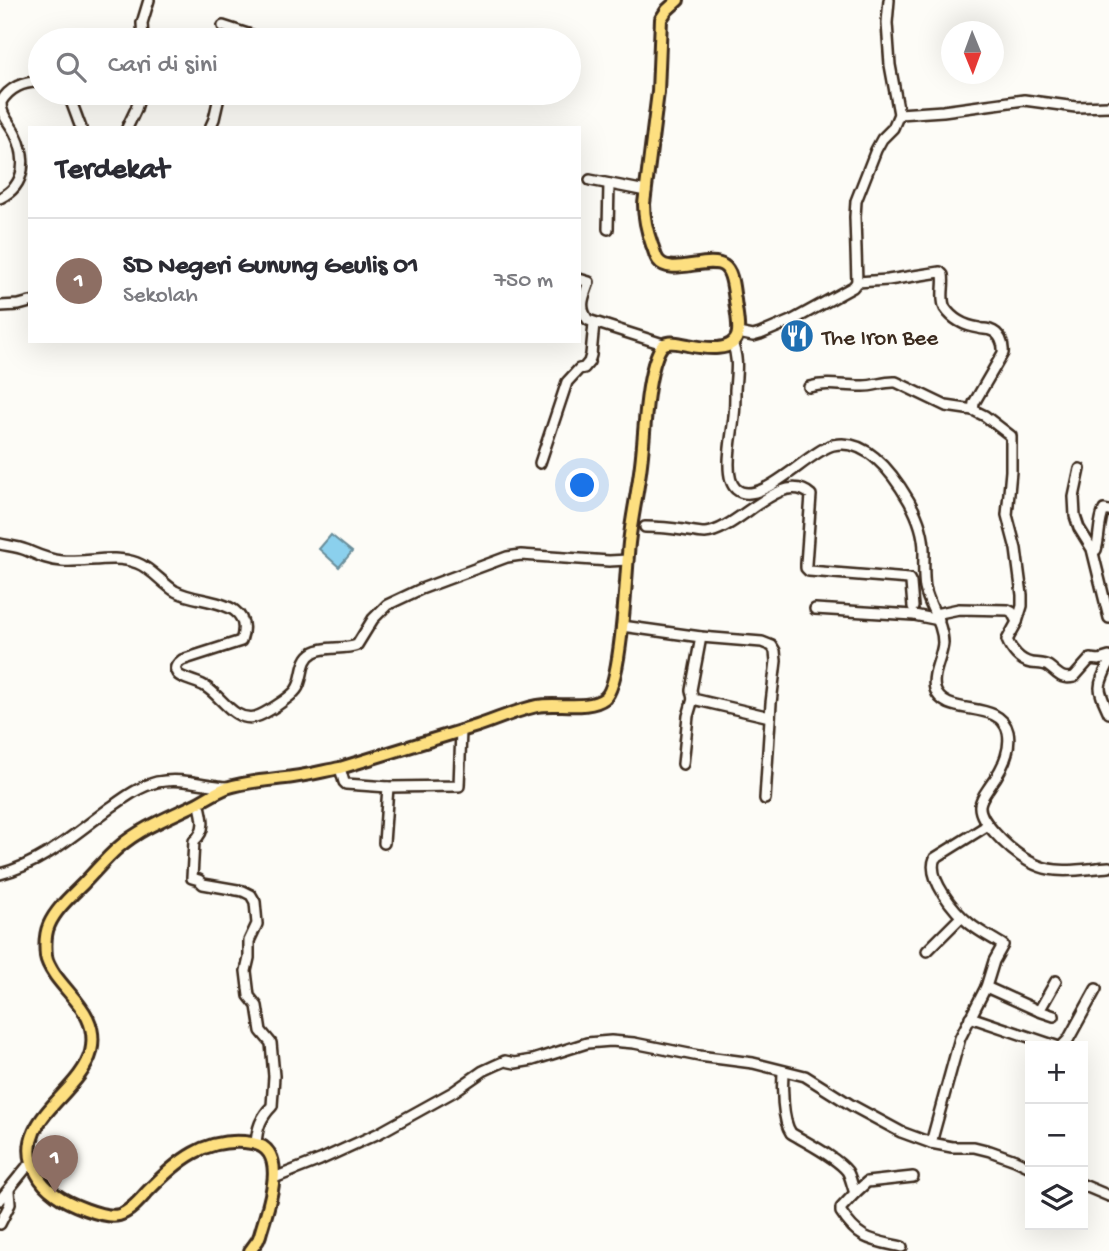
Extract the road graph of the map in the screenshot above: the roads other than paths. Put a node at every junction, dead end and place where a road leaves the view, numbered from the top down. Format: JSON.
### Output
{"nodes":[{"id":1,"x":149,"y":0,"type":"edge"},
{"id":2,"x":678,"y":0,"type":"edge"},
{"id":3,"x":888,"y":0,"type":"edge"},
{"id":4,"x":223,"y":26,"type":"dead end"},
{"id":5,"x":142,"y":28,"type":"edge"},
{"id":6,"x":229,"y":28,"type":"edge"},
{"id":7,"x":28,"y":82,"type":"edge"},
{"id":8,"x":72,"y":105,"type":"edge"},
{"id":9,"x":137,"y":105,"type":"edge"},
{"id":10,"x":217,"y":105,"type":"edge"},
{"id":11,"x":1109,"y":106,"type":"edge"},
{"id":12,"x":899,"y":114,"type":"junction"},
{"id":13,"x":80,"y":126,"type":"edge"},
{"id":14,"x":128,"y":126,"type":"edge"},
{"id":15,"x":211,"y":126,"type":"edge"},
{"id":16,"x":590,"y":180,"type":"dead end"},
{"id":17,"x":610,"y":184,"type":"junction"},
{"id":18,"x":646,"y":191,"type":"junction"},
{"id":19,"x":0,"y":198,"type":"edge"},
{"id":20,"x":608,"y":229,"type":"dead end"},
{"id":21,"x":581,"y":280,"type":"edge"},
{"id":22,"x":857,"y":282,"type":"junction"},
{"id":23,"x":28,"y":303,"type":"edge"},
{"id":24,"x":0,"y":306,"type":"edge"},
{"id":25,"x":594,"y":323,"type":"junction"},
{"id":26,"x":735,"y":338,"type":"junction"},
{"id":27,"x":663,"y":344,"type":"junction"},
{"id":28,"x":808,"y":387,"type":"dead end"},
{"id":29,"x":973,"y":410,"type":"junction"},
{"id":30,"x":540,"y":463,"type":"dead end"},
{"id":31,"x":1080,"y":470,"type":"dead end"},
{"id":32,"x":752,"y":493,"type":"junction"},
{"id":33,"x":757,"y":506,"type":"junction"},
{"id":34,"x":1109,"y":511,"type":"edge"},
{"id":35,"x":645,"y":527,"type":"dead end"},
{"id":36,"x":0,"y":544,"type":"edge"},
{"id":37,"x":1093,"y":551,"type":"junction"},
{"id":38,"x":628,"y":560,"type":"junction"},
{"id":39,"x":913,"y":607,"type":"dead end"},
{"id":40,"x":815,"y":609,"type":"dead end"},
{"id":41,"x":937,"y":617,"type":"junction"},
{"id":42,"x":1109,"y":618,"type":"edge"},
{"id":43,"x":1017,"y":622,"type":"junction"},
{"id":44,"x":622,"y":626,"type":"junction"},
{"id":45,"x":701,"y":638,"type":"junction"},
{"id":46,"x":1109,"y":657,"type":"edge"},
{"id":47,"x":1109,"y":663,"type":"edge"},
{"id":48,"x":693,"y":699,"type":"junction"},
{"id":49,"x":1109,"y":713,"type":"edge"},
{"id":50,"x":770,"y":718,"type":"junction"},
{"id":51,"x":461,"y":730,"type":"junction"},
{"id":52,"x":683,"y":764,"type":"dead end"},
{"id":53,"x":340,"y":768,"type":"junction"},
{"id":54,"x":228,"y":787,"type":"junction"},
{"id":55,"x":388,"y":787,"type":"junction"},
{"id":56,"x":765,"y":799,"type":"dead end"},
{"id":57,"x":199,"y":802,"type":"junction"},
{"id":58,"x":988,"y":825,"type":"junction"},
{"id":59,"x":384,"y":843,"type":"dead end"},
{"id":60,"x":1109,"y":867,"type":"edge"},
{"id":61,"x":0,"y":874,"type":"edge"},
{"id":62,"x":961,"y":917,"type":"junction"},
{"id":63,"x":927,"y":951,"type":"dead end"},
{"id":64,"x":1056,"y":981,"type":"dead end"},
{"id":65,"x":986,"y":987,"type":"junction"},
{"id":66,"x":1096,"y":989,"type":"dead end"},
{"id":67,"x":1038,"y":1011,"type":"junction"},
{"id":68,"x":1054,"y":1016,"type":"dead end"},
{"id":69,"x":970,"y":1017,"type":"junction"},
{"id":70,"x":1041,"y":1041,"type":"edge"},
{"id":71,"x":1067,"y":1041,"type":"edge"},
{"id":72,"x":783,"y":1071,"type":"junction"},
{"id":73,"x":931,"y":1143,"type":"junction"},
{"id":74,"x":256,"y":1144,"type":"junction"},
{"id":75,"x":33,"y":1164,"type":"junction"},
{"id":76,"x":1025,"y":1165,"type":"edge"},
{"id":77,"x":914,"y":1177,"type":"dead end"},
{"id":78,"x":274,"y":1178,"type":"junction"},
{"id":79,"x":1088,"y":1187,"type":"edge"},
{"id":80,"x":9,"y":1191,"type":"junction"},
{"id":81,"x":855,"y":1193,"type":"junction"},
{"id":82,"x":1109,"y":1196,"type":"edge"},
{"id":83,"x":0,"y":1199,"type":"edge"},
{"id":84,"x":0,"y":1224,"type":"edge"},
{"id":85,"x":902,"y":1247,"type":"dead end"},
{"id":86,"x":250,"y":1251,"type":"edge"}],
"edges":[{"from":1,"to":5,"type":"street"},
{"from":2,"to":18,"type":"main road"},
{"from":3,"to":12,"type":"street"},
{"from":4,"to":6,"type":"street"},
{"from":7,"to":19,"type":"street"},
{"from":8,"to":13,"type":"street"},
{"from":9,"to":14,"type":"street"},
{"from":10,"to":15,"type":"street"},
{"from":11,"to":12,"type":"street"},
{"from":12,"to":22,"type":"street"},
{"from":16,"to":17,"type":"street"},
{"from":17,"to":18,"type":"street"},
{"from":17,"to":20,"type":"street"},
{"from":18,"to":26,"type":"main road"},
{"from":21,"to":25,"type":"street"},
{"from":22,"to":26,"type":"street"},
{"from":22,"to":29,"type":"street"},
{"from":23,"to":24,"type":"street"},
{"from":25,"to":27,"type":"street"},
{"from":25,"to":30,"type":"street"},
{"from":26,"to":27,"type":"main road"},
{"from":26,"to":32,"type":"street"},
{"from":27,"to":38,"type":"main road"},
{"from":28,"to":29,"type":"street"},
{"from":29,"to":43,"type":"street"},
{"from":31,"to":37,"type":"street"},
{"from":32,"to":33,"type":"street"},
{"from":32,"to":41,"type":"street"},
{"from":33,"to":35,"type":"street"},
{"from":33,"to":39,"type":"street"},
{"from":34,"to":37,"type":"street"},
{"from":36,"to":38,"type":"street"},
{"from":37,"to":42,"type":"street"},
{"from":38,"to":44,"type":"main road"},
{"from":40,"to":41,"type":"street"},
{"from":41,"to":43,"type":"street"},
{"from":41,"to":58,"type":"street"},
{"from":43,"to":46,"type":"street"},
{"from":44,"to":45,"type":"street"},
{"from":44,"to":51,"type":"main road"},
{"from":45,"to":48,"type":"street"},
{"from":45,"to":50,"type":"street"},
{"from":47,"to":49,"type":"street"},
{"from":48,"to":50,"type":"street"},
{"from":48,"to":52,"type":"street"},
{"from":50,"to":56,"type":"street"},
{"from":51,"to":53,"type":"main road"},
{"from":51,"to":55,"type":"street"},
{"from":53,"to":54,"type":"main road"},
{"from":53,"to":55,"type":"street"},
{"from":54,"to":57,"type":"main road"},
{"from":54,"to":61,"type":"street"},
{"from":55,"to":59,"type":"street"},
{"from":57,"to":74,"type":"street"},
{"from":57,"to":75,"type":"main road"},
{"from":58,"to":60,"type":"street"},
{"from":58,"to":62,"type":"street"},
{"from":62,"to":63,"type":"street"},
{"from":62,"to":65,"type":"street"},
{"from":64,"to":67,"type":"street"},
{"from":65,"to":67,"type":"street"},
{"from":65,"to":69,"type":"street"},
{"from":66,"to":71,"type":"street"},
{"from":67,"to":68,"type":"street"},
{"from":69,"to":70,"type":"street"},
{"from":69,"to":73,"type":"street"},
{"from":72,"to":73,"type":"street"},
{"from":72,"to":78,"type":"street"},
{"from":72,"to":81,"type":"street"},
{"from":73,"to":76,"type":"street"},
{"from":74,"to":75,"type":"main road"},
{"from":74,"to":78,"type":"main road"},
{"from":75,"to":80,"type":"street"},
{"from":77,"to":81,"type":"street"},
{"from":78,"to":86,"type":"main road"},
{"from":79,"to":82,"type":"street"},
{"from":80,"to":83,"type":"street"},
{"from":80,"to":84,"type":"street"},
{"from":81,"to":85,"type":"street"}]}
